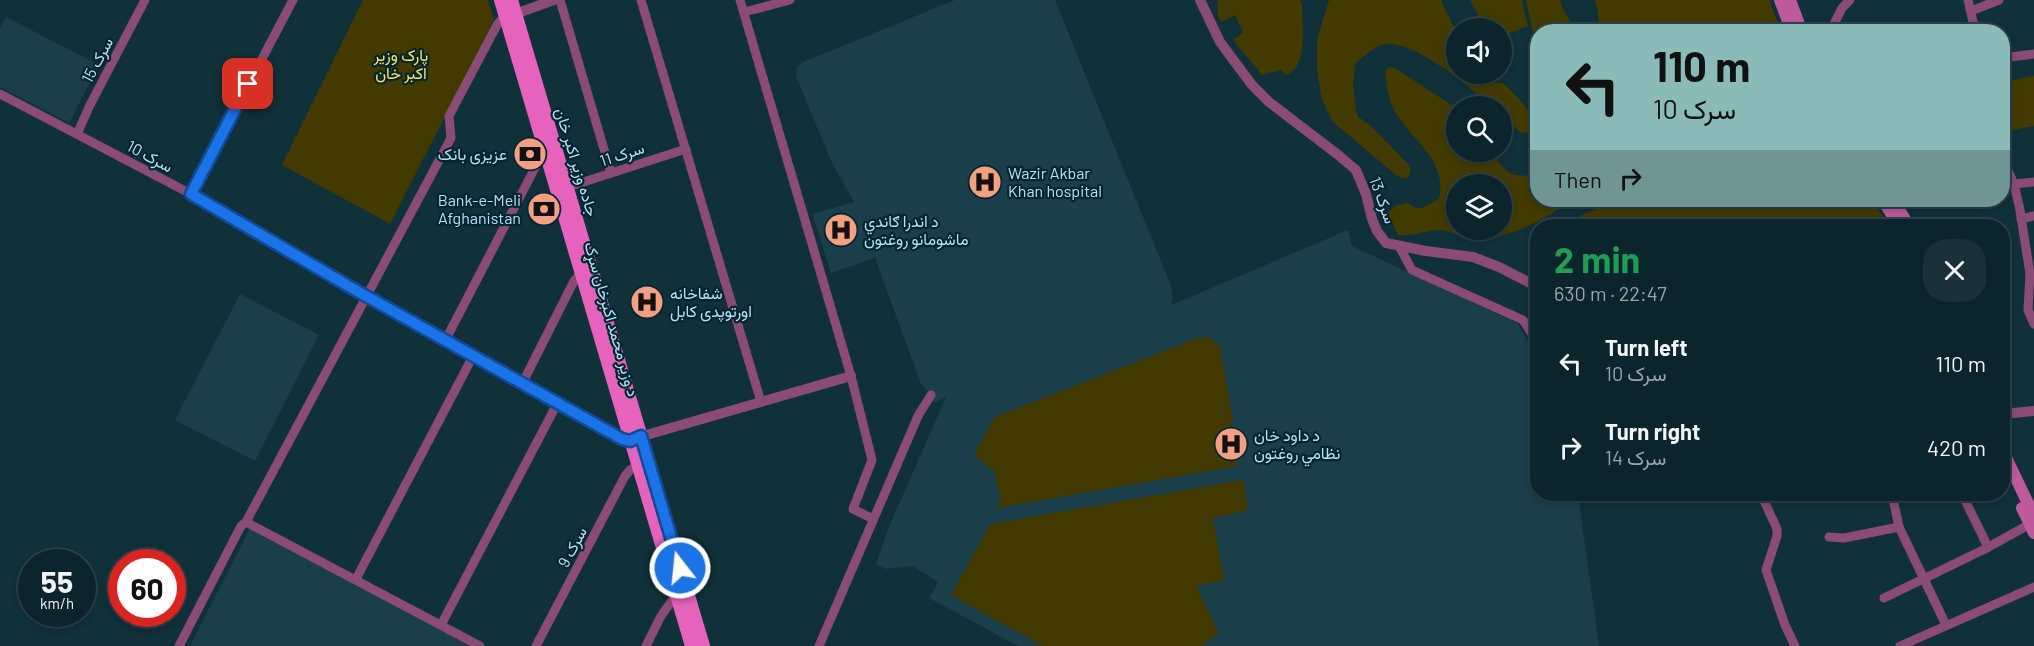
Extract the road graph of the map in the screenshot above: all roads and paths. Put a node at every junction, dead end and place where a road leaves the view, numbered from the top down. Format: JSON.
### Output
{"nodes":[{"id":1,"x":145,"y":0,"type":"edge"},
{"id":2,"x":292,"y":0,"type":"edge"},
{"id":3,"x":501,"y":0,"type":"edge"},
{"id":4,"x":554,"y":0,"type":"edge"},
{"id":5,"x":560,"y":0,"type":"edge"},
{"id":6,"x":641,"y":0,"type":"edge"},
{"id":7,"x":741,"y":0,"type":"edge"},
{"id":8,"x":790,"y":0,"type":"edge"},
{"id":9,"x":1200,"y":0,"type":"edge"},
{"id":10,"x":1780,"y":0,"type":"edge"},
{"id":11,"x":1790,"y":0,"type":"edge"},
{"id":12,"x":1850,"y":0,"type":"edge"},
{"id":13,"x":1968,"y":0,"type":"edge"},
{"id":14,"x":1999,"y":0,"type":"edge"},
{"id":15,"x":511,"y":10,"type":"edge"},
{"id":16,"x":1971,"y":11,"type":"junction"},
{"id":17,"x":744,"y":12,"type":"junction"},
{"id":18,"x":1789,"y":24,"type":"edge"},
{"id":19,"x":1799,"y":24,"type":"edge"},
{"id":20,"x":1834,"y":24,"type":"edge"},
{"id":21,"x":1975,"y":24,"type":"edge"},
{"id":22,"x":2034,"y":54,"type":"edge"},
{"id":23,"x":2010,"y":57,"type":"edge"},
{"id":24,"x":0,"y":94,"type":"edge"},
{"id":25,"x":77,"y":134,"type":"junction"},
{"id":26,"x":686,"y":150,"type":"junction"},
{"id":27,"x":552,"y":153,"type":"junction"},
{"id":28,"x":611,"y":173,"type":"junction"},
{"id":29,"x":2010,"y":175,"type":"edge"},
{"id":30,"x":2034,"y":182,"type":"edge"},
{"id":31,"x":2014,"y":184,"type":"junction"},
{"id":32,"x":568,"y":188,"type":"junction"},
{"id":33,"x":191,"y":194,"type":"junction"},
{"id":34,"x":2034,"y":216,"type":"edge"},
{"id":35,"x":2021,"y":219,"type":"junction"},
{"id":36,"x":1399,"y":246,"type":"junction"},
{"id":37,"x":586,"y":269,"type":"junction"},
{"id":38,"x":2032,"y":274,"type":"edge"},
{"id":39,"x":1530,"y":283,"type":"edge"},
{"id":40,"x":367,"y":296,"type":"junction"},
{"id":41,"x":2032,"y":305,"type":"edge"},
{"id":42,"x":2034,"y":324,"type":"edge"},
{"id":43,"x":1530,"y":331,"type":"edge"},
{"id":44,"x":445,"y":341,"type":"junction"},
{"id":45,"x":473,"y":356,"type":"junction"},
{"id":46,"x":851,"y":376,"type":"junction"},
{"id":47,"x":523,"y":382,"type":"junction"},
{"id":48,"x":931,"y":395,"type":"dead end"},
{"id":49,"x":558,"y":402,"type":"junction"},
{"id":50,"x":761,"y":402,"type":"junction"},
{"id":51,"x":2034,"y":411,"type":"edge"},
{"id":52,"x":2010,"y":413,"type":"edge"},
{"id":53,"x":636,"y":439,"type":"junction"},
{"id":54,"x":643,"y":463,"type":"junction"},
{"id":55,"x":2010,"y":469,"type":"edge"},
{"id":56,"x":2010,"y":482,"type":"edge"},
{"id":57,"x":1764,"y":501,"type":"edge"},
{"id":58,"x":1893,"y":501,"type":"edge"},
{"id":59,"x":1965,"y":501,"type":"edge"},
{"id":60,"x":873,"y":519,"type":"junction"},
{"id":61,"x":246,"y":522,"type":"junction"},
{"id":62,"x":2032,"y":523,"type":"edge"},
{"id":63,"x":1899,"y":527,"type":"junction"},
{"id":64,"x":1829,"y":537,"type":"dead end"},
{"id":65,"x":1988,"y":547,"type":"junction"},
{"id":66,"x":356,"y":579,"type":"junction"},
{"id":67,"x":1923,"y":579,"type":"junction"},
{"id":68,"x":2034,"y":587,"type":"edge"},
{"id":69,"x":682,"y":591,"type":"junction"},
{"id":70,"x":1884,"y":598,"type":"dead end"},
{"id":71,"x":441,"y":625,"type":"junction"},
{"id":72,"x":1946,"y":626,"type":"junction"},
{"id":73,"x":179,"y":646,"type":"edge"},
{"id":74,"x":480,"y":646,"type":"edge"},
{"id":75,"x":536,"y":646,"type":"edge"},
{"id":76,"x":646,"y":646,"type":"edge"},
{"id":77,"x":692,"y":646,"type":"edge"},
{"id":78,"x":703,"y":646,"type":"edge"},
{"id":79,"x":819,"y":646,"type":"edge"},
{"id":80,"x":1795,"y":646,"type":"edge"},
{"id":81,"x":1900,"y":646,"type":"edge"}],
"edges":[{"from":1,"to":25,"type":"street","name":"سرک 15"},
{"from":2,"to":33,"type":"street"},
{"from":3,"to":15,"type":"main road","name":"د وزیر محمد اکبرخان سړک"},
{"from":4,"to":15,"type":"street"},
{"from":5,"to":28,"type":"street"},
{"from":6,"to":26,"type":"street"},
{"from":7,"to":17,"type":"street"},
{"from":8,"to":17,"type":"street"},
{"from":9,"to":36,"type":"street","name":"سرک 13"},
{"from":10,"to":18,"type":"main road"},
{"from":11,"to":19,"type":"main road"},
{"from":12,"to":20,"type":"street"},
{"from":13,"to":16,"type":"street"},
{"from":14,"to":16,"type":"street"},
{"from":15,"to":27,"type":"main road","name":"د وزیر محمد اکبرخان سړک"},
{"from":15,"to":40,"type":"street"},
{"from":16,"to":21,"type":"street"},
{"from":17,"to":46,"type":"street"},
{"from":22,"to":23,"type":"street"},
{"from":24,"to":25,"type":"street","name":"سرک 10"},
{"from":25,"to":33,"type":"street","name":"سرک 10"},
{"from":26,"to":28,"type":"street","name":"سرک 11"},
{"from":26,"to":50,"type":"street"},
{"from":27,"to":32,"type":"main road","name":"جاده وزیر اکبر خان"},
{"from":27,"to":37,"type":"main road","name":"د وزیر محمد اکبرخان سړک"},
{"from":27,"to":44,"type":"street"},
{"from":28,"to":32,"type":"street","name":"سرک 11"},
{"from":29,"to":31,"type":"street"},
{"from":30,"to":31,"type":"street"},
{"from":31,"to":35,"type":"street"},
{"from":32,"to":37,"type":"main road","name":"جاده وزیر اکبر خان"},
{"from":33,"to":40,"type":"street","name":"سرک 10"},
{"from":34,"to":35,"type":"street"},
{"from":35,"to":38,"type":"street"},
{"from":36,"to":39,"type":"street","name":"سرک 13"},
{"from":36,"to":43,"type":"street"},
{"from":37,"to":47,"type":"street"},
{"from":37,"to":53,"type":"main road","name":"د وزیر محمد اکبرخان سړک"},
{"from":38,"to":41,"type":"street"},
{"from":40,"to":44,"type":"street","name":"سرک 10"},
{"from":40,"to":61,"type":"street"},
{"from":41,"to":42,"type":"street"},
{"from":44,"to":45,"type":"street","name":"سرک 10"},
{"from":45,"to":47,"type":"street","name":"سرک 10"},
{"from":45,"to":66,"type":"street"},
{"from":46,"to":50,"type":"street"},
{"from":46,"to":60,"type":"street"},
{"from":47,"to":49,"type":"street","name":"سرک 10"},
{"from":48,"to":60,"type":"street"},
{"from":49,"to":53,"type":"street","name":"سرک 10"},
{"from":49,"to":71,"type":"street"},
{"from":50,"to":53,"type":"street"},
{"from":51,"to":52,"type":"street"},
{"from":53,"to":54,"type":"main road","name":"د وزیر محمد اکبرخان سړک"},
{"from":54,"to":69,"type":"main road","name":"د وزیر محمد اکبرخان سړک"},
{"from":54,"to":75,"type":"street","name":"سرک 9"},
{"from":55,"to":62,"type":"main road"},
{"from":56,"to":62,"type":"main road"},
{"from":57,"to":80,"type":"street"},
{"from":58,"to":63,"type":"street"},
{"from":59,"to":65,"type":"street"},
{"from":60,"to":79,"type":"street"},
{"from":61,"to":66,"type":"street"},
{"from":61,"to":73,"type":"street"},
{"from":62,"to":65,"type":"street"},
{"from":63,"to":64,"type":"street"},
{"from":63,"to":67,"type":"street"},
{"from":65,"to":67,"type":"street"},
{"from":66,"to":71,"type":"street"},
{"from":67,"to":70,"type":"street"},
{"from":67,"to":72,"type":"street"},
{"from":68,"to":72,"type":"street"},
{"from":69,"to":76,"type":"street"},
{"from":69,"to":77,"type":"main road","name":"د وزیر محمد اکبرخان سړک"},
{"from":69,"to":78,"type":"main road","name":"د وزیر محمد اکبرخان سړک"},
{"from":71,"to":74,"type":"street"},
{"from":72,"to":81,"type":"street"}]}
